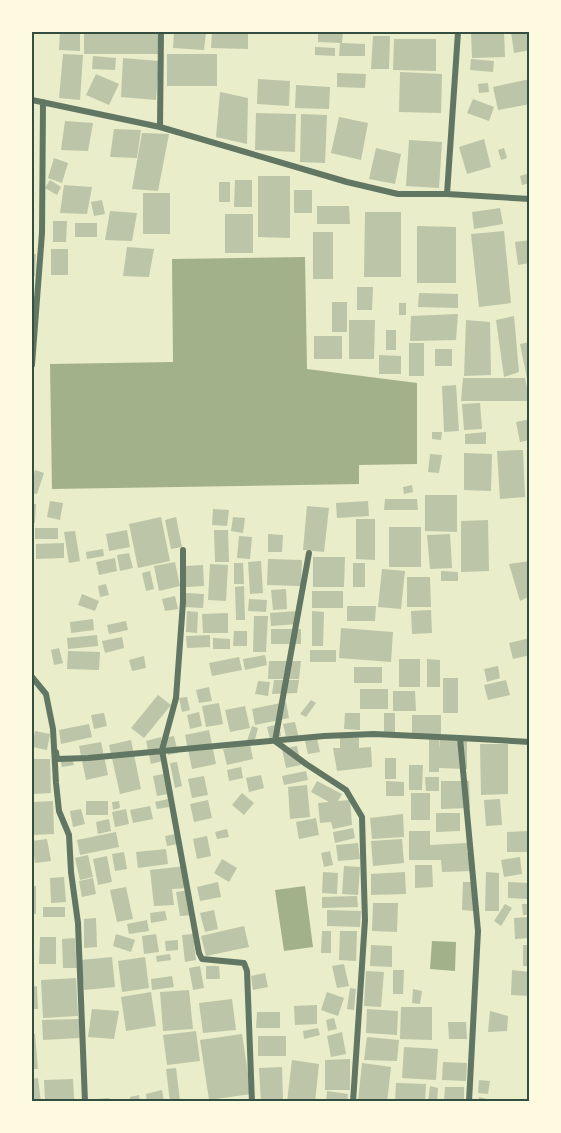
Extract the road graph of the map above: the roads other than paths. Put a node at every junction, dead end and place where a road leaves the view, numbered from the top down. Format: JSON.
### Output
{"nodes":[{"id":1,"x":161,"y":32,"type":"edge"},
{"id":2,"x":458,"y":32,"type":"edge"},
{"id":3,"x":32,"y":100,"type":"edge"},
{"id":4,"x":43,"y":102,"type":"junction"},
{"id":5,"x":160,"y":127,"type":"junction"},
{"id":6,"x":447,"y":194,"type":"junction"},
{"id":7,"x":530,"y":199,"type":"edge"},
{"id":8,"x":32,"y":365,"type":"edge"},
{"id":9,"x":183,"y":550,"type":"dead end"},
{"id":10,"x":309,"y":553,"type":"dead end"},
{"id":11,"x":32,"y":677,"type":"edge"},
{"id":12,"x":53,"y":729,"type":"junction"},
{"id":13,"x":460,"y":738,"type":"junction"},
{"id":14,"x":275,"y":741,"type":"junction"},
{"id":15,"x":530,"y":742,"type":"edge"},
{"id":16,"x":162,"y":750,"type":"junction"},
{"id":17,"x":85,"y":1101,"type":"edge"},
{"id":18,"x":252,"y":1101,"type":"edge"},
{"id":19,"x":352,"y":1101,"type":"edge"},
{"id":20,"x":469,"y":1101,"type":"edge"}],
"edges":[{"from":1,"to":5,"type":"street"},
{"from":2,"to":6,"type":"street"},
{"from":3,"to":4,"type":"street"},
{"from":4,"to":5,"type":"street"},
{"from":4,"to":8,"type":"street"},
{"from":5,"to":6,"type":"street"},
{"from":6,"to":7,"type":"street"},
{"from":9,"to":16,"type":"street"},
{"from":10,"to":14,"type":"street"},
{"from":11,"to":12,"type":"street"},
{"from":12,"to":16,"type":"street"},
{"from":12,"to":17,"type":"street"},
{"from":13,"to":14,"type":"street"},
{"from":13,"to":15,"type":"street"},
{"from":13,"to":20,"type":"street"},
{"from":14,"to":16,"type":"street"},
{"from":14,"to":19,"type":"street"},
{"from":16,"to":18,"type":"street"}]}
